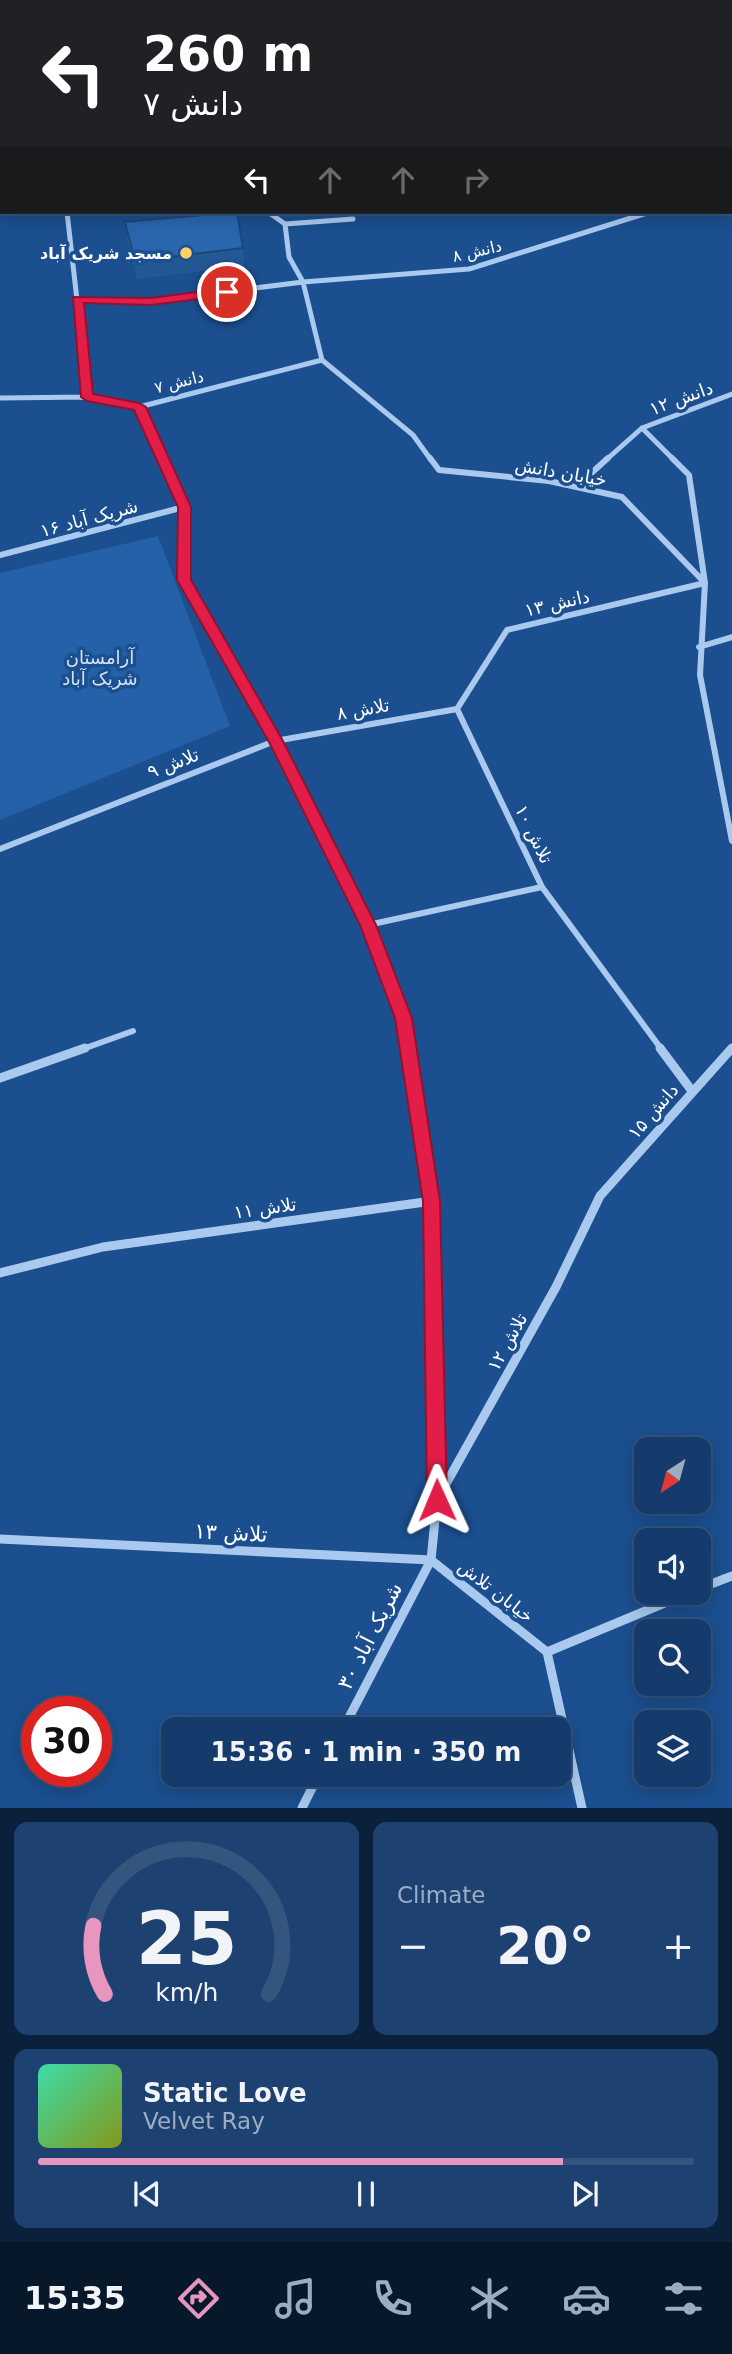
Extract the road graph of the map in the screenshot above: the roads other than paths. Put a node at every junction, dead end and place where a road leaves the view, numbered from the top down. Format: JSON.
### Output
{"nodes":[{"id":1,"x":67,"y":214,"type":"edge"},
{"id":2,"x":271,"y":214,"type":"edge"},
{"id":3,"x":644,"y":214,"type":"edge"},
{"id":4,"x":353,"y":219,"type":"dead end"},
{"id":5,"x":285,"y":224,"type":"junction"},
{"id":6,"x":303,"y":282,"type":"junction"},
{"id":7,"x":77,"y":300,"type":"junction"},
{"id":8,"x":321,"y":360,"type":"junction"},
{"id":9,"x":732,"y":394,"type":"edge"},
{"id":10,"x":87,"y":397,"type":"junction"},
{"id":11,"x":0,"y":398,"type":"edge"},
{"id":12,"x":139,"y":407,"type":"junction"},
{"id":13,"x":642,"y":428,"type":"junction"},
{"id":14,"x":577,"y":486,"type":"junction"},
{"id":15,"x":184,"y":507,"type":"junction"},
{"id":16,"x":0,"y":555,"type":"edge"},
{"id":17,"x":705,"y":583,"type":"junction"},
{"id":18,"x":732,"y":637,"type":"edge"},
{"id":19,"x":699,"y":647,"type":"junction"},
{"id":20,"x":457,"y":709,"type":"junction"},
{"id":21,"x":275,"y":741,"type":"junction"},
{"id":22,"x":732,"y":841,"type":"edge"},
{"id":23,"x":0,"y":849,"type":"edge"},
{"id":24,"x":542,"y":887,"type":"junction"},
{"id":25,"x":368,"y":925,"type":"junction"},
{"id":26,"x":133,"y":1031,"type":"dead end"},
{"id":27,"x":732,"y":1048,"type":"edge"},
{"id":28,"x":0,"y":1079,"type":"edge"},
{"id":29,"x":692,"y":1091,"type":"junction"},
{"id":30,"x":600,"y":1196,"type":"joint"},
{"id":31,"x":432,"y":1201,"type":"junction"},
{"id":32,"x":0,"y":1273,"type":"edge"},
{"id":33,"x":437,"y":1500,"type":"junction"},
{"id":34,"x":0,"y":1539,"type":"edge"},
{"id":35,"x":431,"y":1560,"type":"junction"},
{"id":36,"x":732,"y":1576,"type":"edge"},
{"id":37,"x":711,"y":1585,"type":"edge"},
{"id":38,"x":659,"y":1605,"type":"edge"},
{"id":39,"x":547,"y":1651,"type":"junction"},
{"id":40,"x":349,"y":1717,"type":"edge"},
{"id":41,"x":313,"y":1787,"type":"edge"},
{"id":42,"x":302,"y":1808,"type":"edge"},
{"id":43,"x":582,"y":1808,"type":"edge"}],
"edges":[{"from":1,"to":7,"type":"street"},
{"from":2,"to":5,"type":"street"},
{"from":3,"to":6,"type":"street","name":"دانش ۸"},
{"from":4,"to":5,"type":"street"},
{"from":5,"to":6,"type":"street"},
{"from":6,"to":7,"type":"street","name":"دانش ۸"},
{"from":6,"to":8,"type":"street"},
{"from":7,"to":10,"type":"street"},
{"from":8,"to":12,"type":"street","name":"دانش ۷"},
{"from":8,"to":14,"type":"street","name":"خیابان دانش"},
{"from":9,"to":13,"type":"street","name":"دانش ۱۲"},
{"from":10,"to":11,"type":"street","name":"دانش ۷"},
{"from":10,"to":12,"type":"street","name":"دانش ۷"},
{"from":12,"to":15,"type":"street","name":"خیابان تلاش"},
{"from":13,"to":14,"type":"street","name":"دانش ۱۲"},
{"from":13,"to":17,"type":"street"},
{"from":14,"to":17,"type":"street","name":"خیابان دانش"},
{"from":15,"to":16,"type":"street","name":"شریک آباد ۱۶"},
{"from":15,"to":21,"type":"street","name":"خیابان تلاش"},
{"from":17,"to":19,"type":"street"},
{"from":17,"to":20,"type":"street","name":"دانش ۱۳"},
{"from":18,"to":19,"type":"street"},
{"from":19,"to":22,"type":"street"},
{"from":20,"to":21,"type":"street","name":"تلاش ۸"},
{"from":20,"to":24,"type":"street","name":"تلاش ۱۰"},
{"from":21,"to":23,"type":"street","name":"تلاش ۹"},
{"from":21,"to":25,"type":"street","name":"خیابان تلاش"},
{"from":24,"to":25,"type":"street","name":"تلاش ۱۰"},
{"from":24,"to":29,"type":"street"},
{"from":25,"to":31,"type":"street","name":"خیابان تلاش"},
{"from":26,"to":28,"type":"street"},
{"from":27,"to":29,"type":"street","name":"دانش ۱۵"},
{"from":29,"to":30,"type":"street","name":"دانش ۱۵"},
{"from":30,"to":33,"type":"street","name":"تلاش ۱۲"},
{"from":31,"to":32,"type":"street","name":"تلاش ۱۱"},
{"from":31,"to":33,"type":"street","name":"خیابان تلاش"},
{"from":33,"to":35,"type":"street","name":"خیابان تلاش"},
{"from":34,"to":35,"type":"street","name":"تلاش ۱۳"},
{"from":35,"to":39,"type":"street","name":"خیابان تلاش"},
{"from":35,"to":40,"type":"street","name":"شریک آباد ۳۰"},
{"from":36,"to":37,"type":"street"},
{"from":38,"to":39,"type":"street"},
{"from":39,"to":43,"type":"street"},
{"from":41,"to":42,"type":"street"}]}
